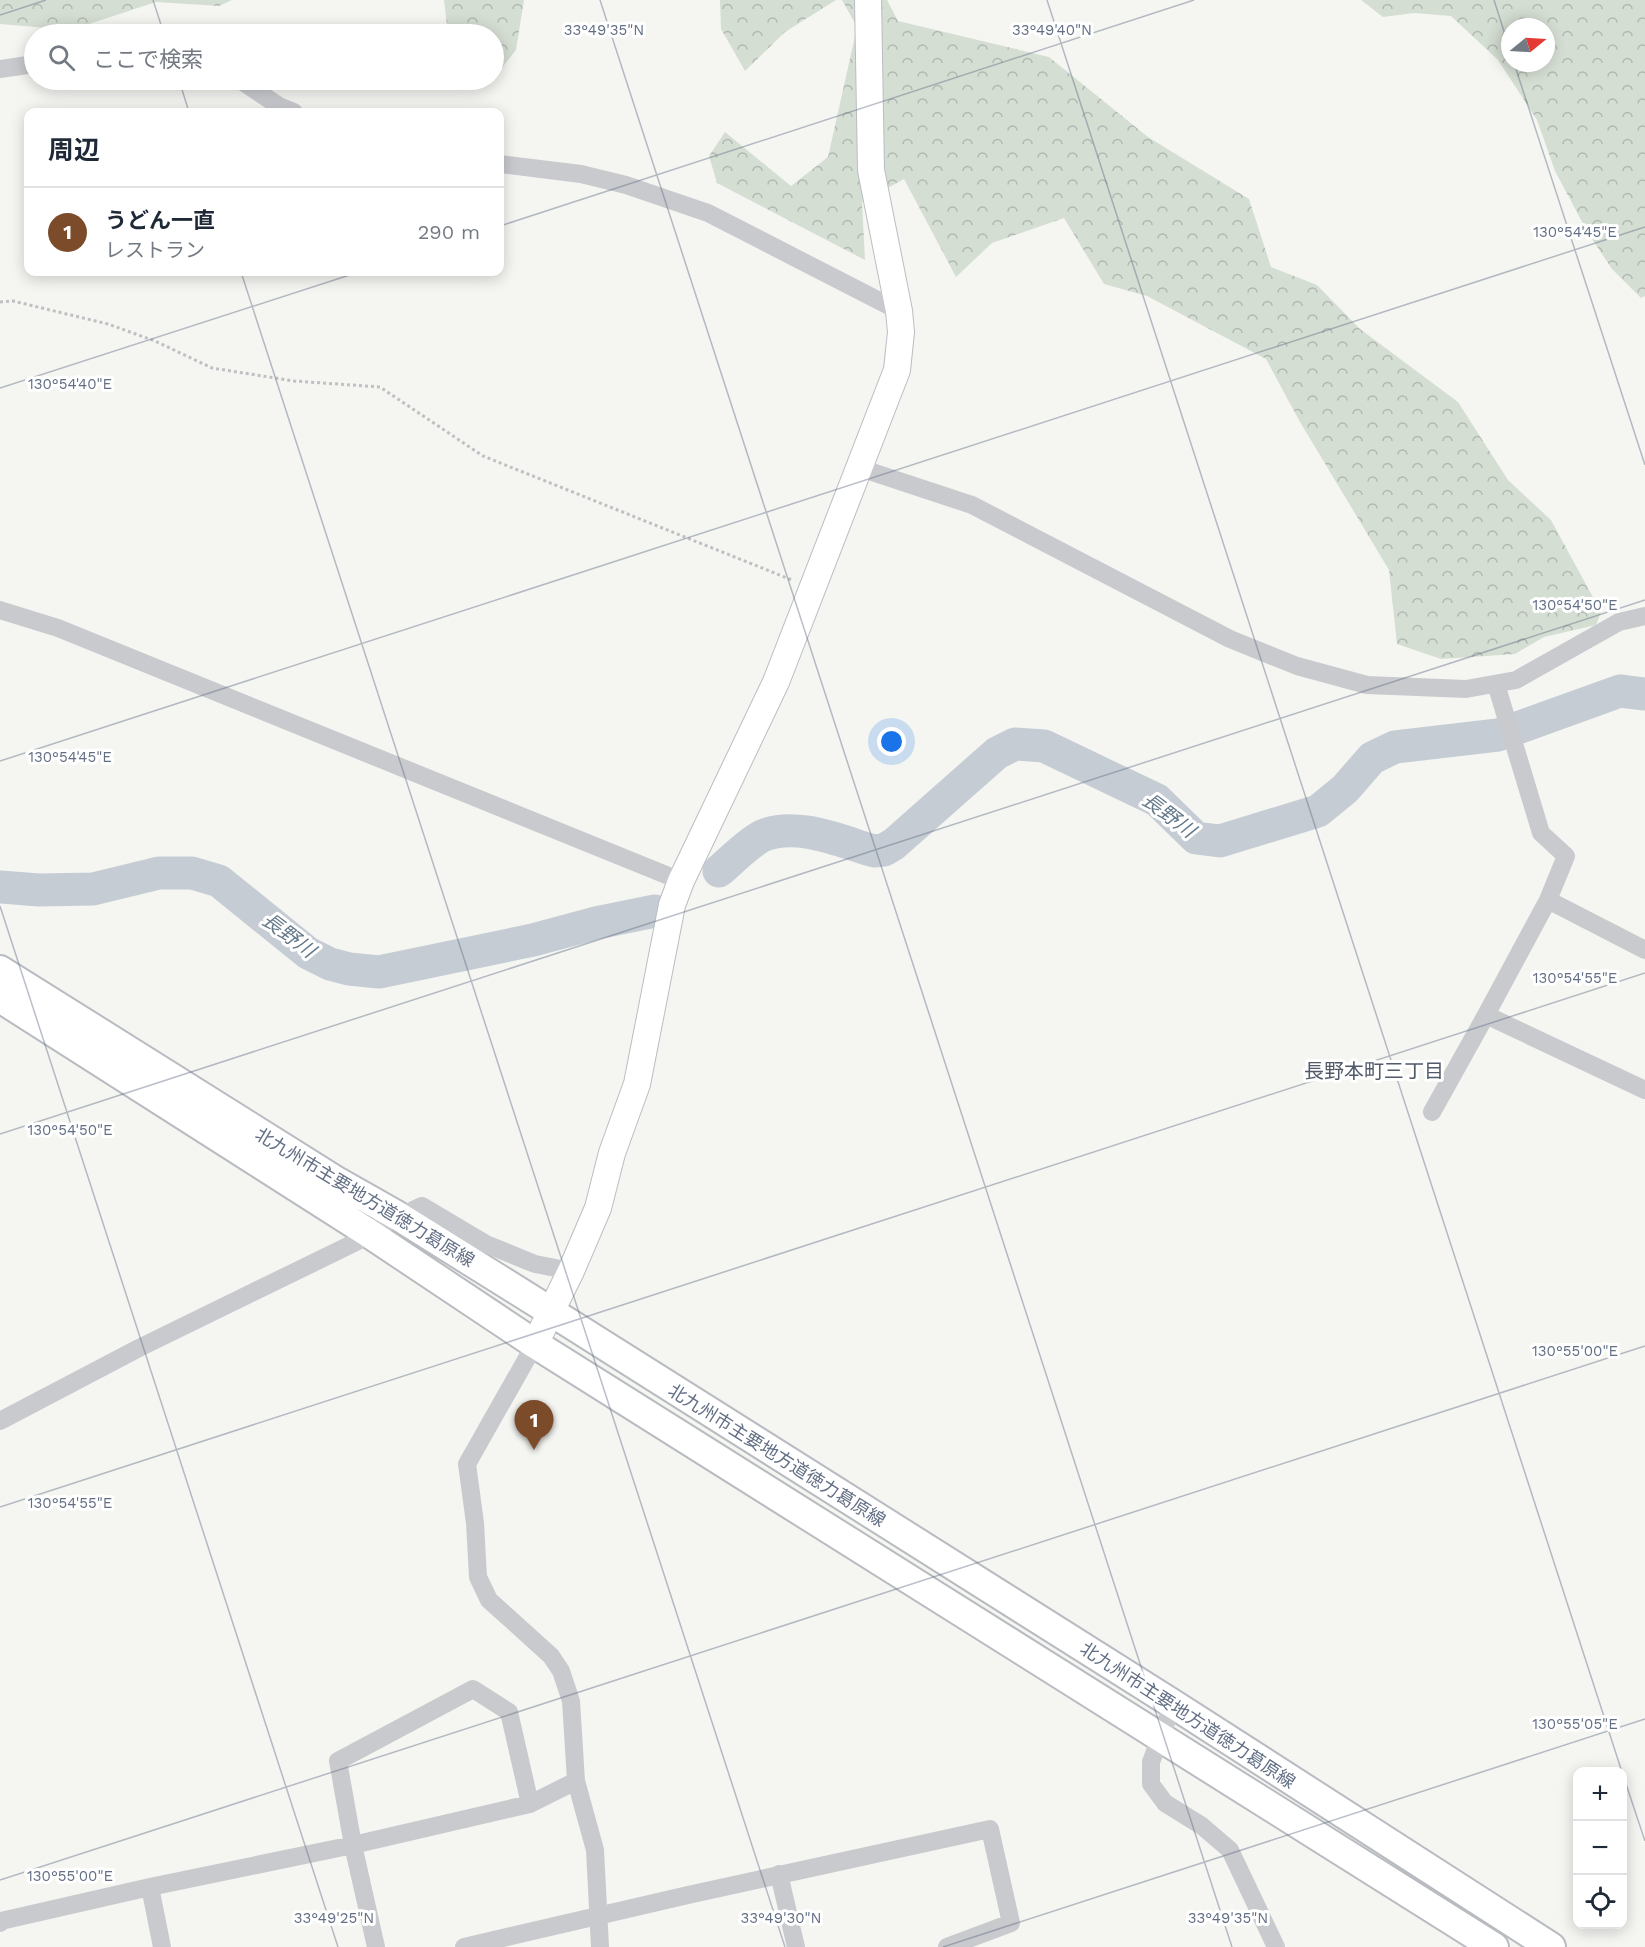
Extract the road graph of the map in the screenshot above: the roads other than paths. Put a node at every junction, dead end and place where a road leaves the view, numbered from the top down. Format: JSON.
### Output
{"nodes":[{"id":1,"x":868,"y":0,"type":"edge"},
{"id":2,"x":24,"y":65,"type":"edge"},
{"id":3,"x":0,"y":69,"type":"edge"},
{"id":4,"x":255,"y":90,"type":"edge"},
{"id":5,"x":284,"y":108,"type":"edge"},
{"id":6,"x":504,"y":164,"type":"edge"},
{"id":7,"x":899,"y":311,"type":"junction"},
{"id":8,"x":860,"y":468,"type":"junction"},
{"id":9,"x":0,"y":610,"type":"edge"},
{"id":10,"x":1645,"y":616,"type":"edge"},
{"id":11,"x":1496,"y":684,"type":"junction"},
{"id":12,"x":681,"y":881,"type":"junction"},
{"id":13,"x":1548,"y":900,"type":"junction"},
{"id":14,"x":1645,"y":950,"type":"edge"},
{"id":15,"x":0,"y":970,"type":"edge"},
{"id":16,"x":0,"y":998,"type":"edge"},
{"id":17,"x":1486,"y":1015,"type":"junction"},
{"id":18,"x":1645,"y":1090,"type":"edge"},
{"id":19,"x":1432,"y":1112,"type":"dead end"},
{"id":20,"x":398,"y":1216,"type":"junction"},
{"id":21,"x":367,"y":1232,"type":"junction"},
{"id":22,"x":571,"y":1271,"type":"junction"},
{"id":23,"x":550,"y":1311,"type":"junction"},
{"id":24,"x":535,"y":1344,"type":"junction"},
{"id":25,"x":0,"y":1421,"type":"edge"},
{"id":26,"x":1173,"y":1704,"type":"junction"},
{"id":27,"x":1161,"y":1737,"type":"junction"},
{"id":28,"x":576,"y":1781,"type":"junction"},
{"id":29,"x":530,"y":1804,"type":"junction"},
{"id":30,"x":353,"y":1845,"type":"junction"},
{"id":31,"x":779,"y":1874,"type":"junction"},
{"id":32,"x":150,"y":1887,"type":"junction"},
{"id":33,"x":599,"y":1917,"type":"junction"},
{"id":34,"x":0,"y":1923,"type":"edge"},
{"id":35,"x":162,"y":1947,"type":"edge"},
{"id":36,"x":376,"y":1947,"type":"edge"},
{"id":37,"x":464,"y":1947,"type":"edge"},
{"id":38,"x":600,"y":1947,"type":"edge"},
{"id":39,"x":796,"y":1947,"type":"edge"},
{"id":40,"x":947,"y":1947,"type":"edge"},
{"id":41,"x":1276,"y":1947,"type":"edge"},
{"id":42,"x":1494,"y":1947,"type":"edge"},
{"id":43,"x":1551,"y":1947,"type":"edge"}],
"edges":[{"from":1,"to":7,"type":"street"},
{"from":2,"to":3,"type":"street"},
{"from":4,"to":5,"type":"street"},
{"from":6,"to":7,"type":"street"},
{"from":7,"to":8,"type":"street"},
{"from":8,"to":11,"type":"street"},
{"from":8,"to":12,"type":"street"},
{"from":9,"to":12,"type":"street"},
{"from":10,"to":11,"type":"street"},
{"from":11,"to":13,"type":"street"},
{"from":12,"to":22,"type":"street"},
{"from":13,"to":14,"type":"street"},
{"from":13,"to":17,"type":"street"},
{"from":15,"to":20,"type":"main road","name":"北九州市主要地方道徳力葛原線"},
{"from":16,"to":21,"type":"main road","name":"北九州市主要地方道徳力葛原線"},
{"from":17,"to":18,"type":"street"},
{"from":17,"to":19,"type":"street"},
{"from":20,"to":21,"type":"street"},
{"from":20,"to":22,"type":"street"},
{"from":20,"to":23,"type":"main road","name":"北九州市主要地方道徳力葛原線"},
{"from":21,"to":24,"type":"main road","name":"北九州市主要地方道徳力葛原線"},
{"from":21,"to":25,"type":"street"},
{"from":22,"to":23,"type":"street"},
{"from":23,"to":24,"type":"street"},
{"from":23,"to":26,"type":"main road","name":"北九州市主要地方道徳力葛原線"},
{"from":24,"to":27,"type":"main road","name":"北九州市主要地方道徳力葛原線"},
{"from":24,"to":28,"type":"street"},
{"from":26,"to":27,"type":"street"},
{"from":26,"to":43,"type":"main road","name":"北九州市主要地方道徳力葛原線"},
{"from":27,"to":41,"type":"street"},
{"from":27,"to":42,"type":"main road","name":"北九州市主要地方道徳力葛原線"},
{"from":28,"to":29,"type":"street"},
{"from":28,"to":33,"type":"street"},
{"from":29,"to":30,"type":"street"},
{"from":29,"to":30,"type":"street"},
{"from":30,"to":32,"type":"street"},
{"from":30,"to":36,"type":"street"},
{"from":31,"to":33,"type":"street"},
{"from":31,"to":39,"type":"street"},
{"from":31,"to":40,"type":"street"},
{"from":32,"to":34,"type":"street"},
{"from":32,"to":35,"type":"street"},
{"from":33,"to":37,"type":"street"},
{"from":33,"to":38,"type":"street"}]}
